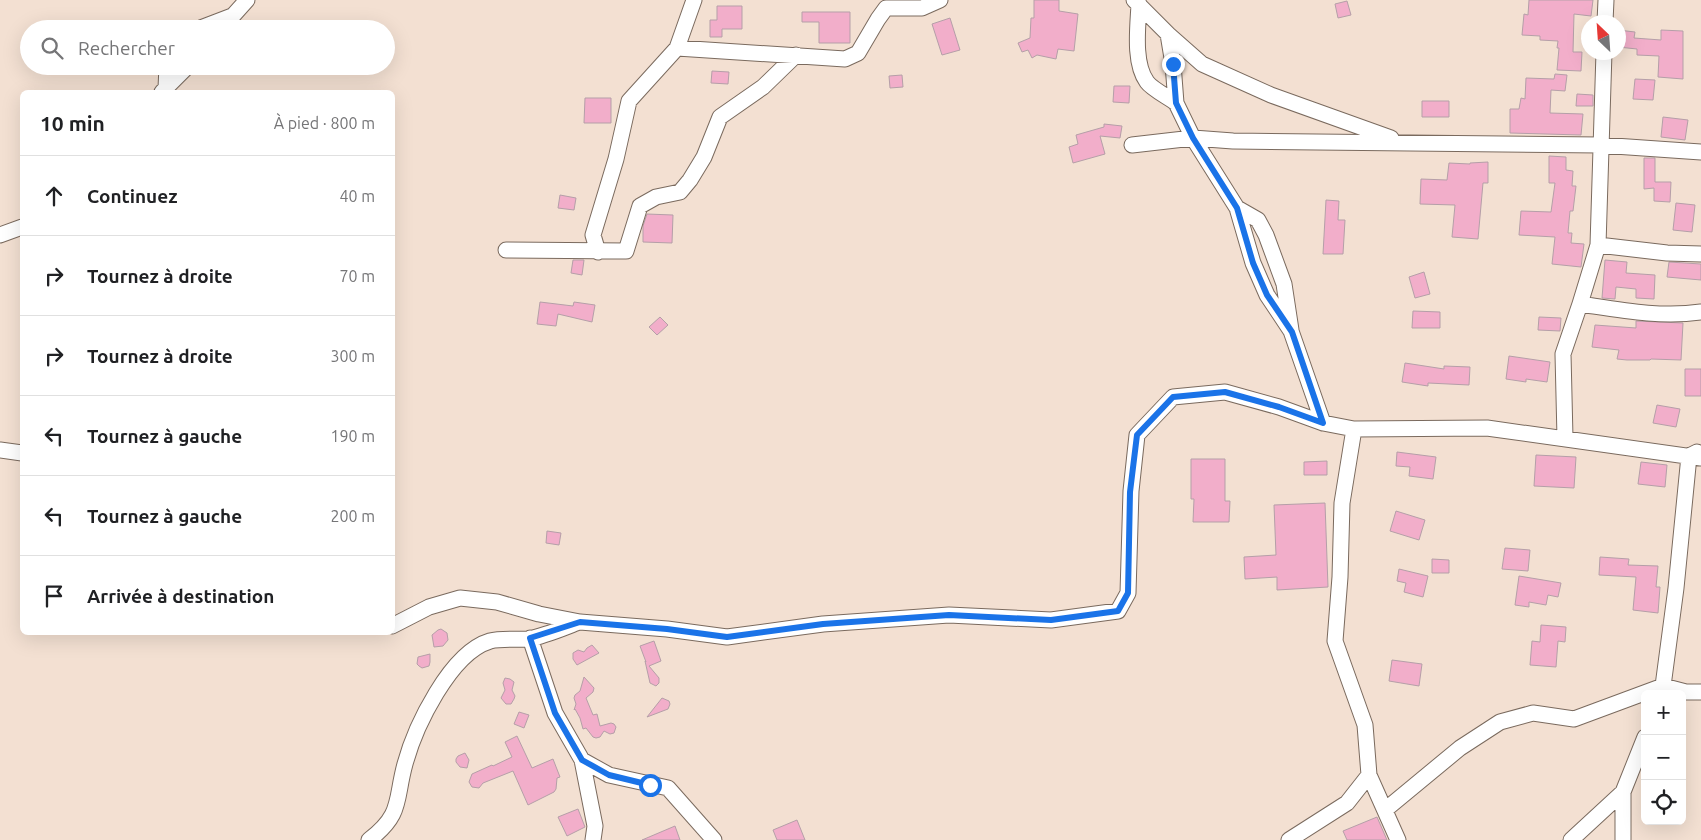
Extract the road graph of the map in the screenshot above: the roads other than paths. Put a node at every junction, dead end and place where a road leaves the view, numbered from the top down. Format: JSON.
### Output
{"nodes":[{"id":1,"x":247,"y":0,"type":"edge"},
{"id":2,"x":694,"y":0,"type":"edge"},
{"id":3,"x":940,"y":0,"type":"edge"},
{"id":4,"x":1606,"y":0,"type":"edge"},
{"id":5,"x":1136,"y":2,"type":"edge"},
{"id":6,"x":1605,"y":15,"type":"edge"},
{"id":7,"x":232,"y":16,"type":"junction"},
{"id":8,"x":222,"y":20,"type":"edge"},
{"id":9,"x":229,"y":20,"type":"edge"},
{"id":10,"x":1168,"y":34,"type":"junction"},
{"id":11,"x":677,"y":48,"type":"junction"},
{"id":12,"x":796,"y":55,"type":"junction"},
{"id":13,"x":1604,"y":60,"type":"edge"},
{"id":14,"x":166,"y":75,"type":"edge"},
{"id":15,"x":179,"y":75,"type":"edge"},
{"id":16,"x":164,"y":90,"type":"edge"},
{"id":17,"x":1176,"y":103,"type":"junction"},
{"id":18,"x":1193,"y":138,"type":"junction"},
{"id":19,"x":1402,"y":142,"type":"junction"},
{"id":20,"x":1132,"y":145,"type":"dead end"},
{"id":21,"x":1600,"y":145,"type":"junction"},
{"id":22,"x":1701,"y":152,"type":"edge"},
{"id":23,"x":1237,"y":208,"type":"junction"},
{"id":24,"x":20,"y":228,"type":"edge"},
{"id":25,"x":0,"y":235,"type":"edge"},
{"id":26,"x":1598,"y":245,"type":"junction"},
{"id":27,"x":506,"y":250,"type":"dead end"},
{"id":28,"x":598,"y":252,"type":"junction"},
{"id":29,"x":1701,"y":254,"type":"edge"},
{"id":30,"x":1580,"y":304,"type":"junction"},
{"id":31,"x":1701,"y":312,"type":"edge"},
{"id":32,"x":1292,"y":332,"type":"junction"},
{"id":33,"x":1323,"y":423,"type":"junction"},
{"id":34,"x":1354,"y":429,"type":"junction"},
{"id":35,"x":1565,"y":438,"type":"junction"},
{"id":36,"x":0,"y":450,"type":"edge"},
{"id":37,"x":20,"y":453,"type":"edge"},
{"id":38,"x":1697,"y":454,"type":"edge"},
{"id":39,"x":580,"y":622,"type":"junction"},
{"id":40,"x":395,"y":624,"type":"edge"},
{"id":41,"x":530,"y":638,"type":"junction"},
{"id":42,"x":1662,"y":690,"type":"edge"},
{"id":43,"x":1686,"y":692,"type":"edge"},
{"id":44,"x":1701,"y":692,"type":"edge"},
{"id":45,"x":1641,"y":697,"type":"edge"},
{"id":46,"x":1641,"y":747,"type":"edge"},
{"id":47,"x":582,"y":760,"type":"junction"},
{"id":48,"x":1369,"y":775,"type":"junction"},
{"id":49,"x":1623,"y":792,"type":"junction"},
{"id":50,"x":1385,"y":810,"type":"junction"},
{"id":51,"x":369,"y":840,"type":"edge"},
{"id":52,"x":593,"y":840,"type":"edge"},
{"id":53,"x":714,"y":840,"type":"edge"},
{"id":54,"x":1289,"y":840,"type":"edge"},
{"id":55,"x":1398,"y":840,"type":"edge"},
{"id":56,"x":1571,"y":840,"type":"edge"},
{"id":57,"x":1622,"y":840,"type":"edge"}],
"edges":[{"from":1,"to":7,"type":"street"},
{"from":2,"to":11,"type":"street"},
{"from":3,"to":12,"type":"street"},
{"from":4,"to":6,"type":"street"},
{"from":5,"to":10,"type":"street"},
{"from":5,"to":17,"type":"street"},
{"from":7,"to":8,"type":"street"},
{"from":7,"to":9,"type":"street"},
{"from":10,"to":17,"type":"street"},
{"from":10,"to":19,"type":"street"},
{"from":11,"to":12,"type":"street"},
{"from":11,"to":28,"type":"street"},
{"from":12,"to":28,"type":"street"},
{"from":13,"to":21,"type":"street"},
{"from":14,"to":16,"type":"street"},
{"from":15,"to":16,"type":"street"},
{"from":17,"to":18,"type":"street"},
{"from":18,"to":19,"type":"street"},
{"from":18,"to":20,"type":"street"},
{"from":18,"to":23,"type":"street"},
{"from":19,"to":21,"type":"street"},
{"from":21,"to":22,"type":"street"},
{"from":21,"to":26,"type":"street"},
{"from":23,"to":32,"type":"street"},
{"from":23,"to":32,"type":"street"},
{"from":24,"to":25,"type":"street"},
{"from":26,"to":29,"type":"street"},
{"from":26,"to":30,"type":"street"},
{"from":27,"to":28,"type":"street"},
{"from":30,"to":31,"type":"street"},
{"from":30,"to":35,"type":"street"},
{"from":32,"to":33,"type":"street"},
{"from":33,"to":34,"type":"street"},
{"from":33,"to":39,"type":"street"},
{"from":34,"to":35,"type":"street"},
{"from":34,"to":48,"type":"street"},
{"from":35,"to":38,"type":"street"},
{"from":36,"to":37,"type":"street"},
{"from":38,"to":42,"type":"street"},
{"from":39,"to":40,"type":"street"},
{"from":39,"to":41,"type":"street"},
{"from":41,"to":47,"type":"street"},
{"from":41,"to":51,"type":"street"},
{"from":43,"to":44,"type":"street"},
{"from":45,"to":50,"type":"street"},
{"from":46,"to":49,"type":"street"},
{"from":47,"to":52,"type":"street"},
{"from":47,"to":53,"type":"street"},
{"from":48,"to":50,"type":"street"},
{"from":48,"to":54,"type":"street"},
{"from":49,"to":56,"type":"street"},
{"from":49,"to":57,"type":"street"},
{"from":50,"to":55,"type":"street"}]}
